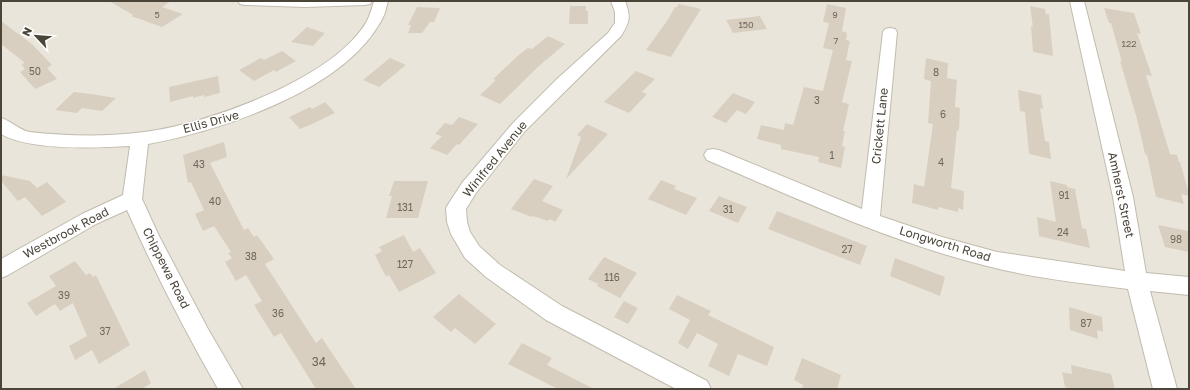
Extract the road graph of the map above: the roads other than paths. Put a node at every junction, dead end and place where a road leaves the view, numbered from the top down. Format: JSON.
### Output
{"nodes":[{"id":1,"x":246,"y":1,"type":"edge"},
{"id":2,"x":365,"y":1,"type":"edge"},
{"id":3,"x":381,"y":1,"type":"edge"},
{"id":4,"x":618,"y":1,"type":"edge"},
{"id":5,"x":1077,"y":1,"type":"edge"},
{"id":6,"x":890,"y":32,"type":"dead end"},
{"id":7,"x":1,"y":124,"type":"edge"},
{"id":8,"x":140,"y":139,"type":"junction"},
{"id":9,"x":712,"y":155,"type":"dead end"},
{"id":10,"x":132,"y":198,"type":"junction"},
{"id":11,"x":870,"y":220,"type":"junction"},
{"id":12,"x":1,"y":269,"type":"edge"},
{"id":13,"x":1137,"y":282,"type":"junction"},
{"id":14,"x":1189,"y":286,"type":"edge"},
{"id":15,"x":230,"y":389,"type":"edge"},
{"id":16,"x":699,"y":389,"type":"edge"},
{"id":17,"x":1166,"y":389,"type":"edge"}],
"edges":[{"from":1,"to":2,"type":"street"},
{"from":3,"to":8,"type":"street","name":"Ellis Drive"},
{"from":4,"to":16,"type":"street","name":"Winifred Avenue"},
{"from":5,"to":13,"type":"street","name":"Amherst Street"},
{"from":6,"to":11,"type":"street","name":"Crickett Lane"},
{"from":7,"to":8,"type":"street","name":"Ellis Drive"},
{"from":8,"to":10,"type":"street","name":"Chippewa Road"},
{"from":9,"to":11,"type":"street","name":"Longworth Road"},
{"from":10,"to":12,"type":"street","name":"Westbrook Road"},
{"from":10,"to":15,"type":"street","name":"Chippewa Road"},
{"from":11,"to":13,"type":"street","name":"Longworth Road"},
{"from":13,"to":14,"type":"street","name":"Longworth Road"},
{"from":13,"to":17,"type":"street","name":"Amherst Street"}]}
